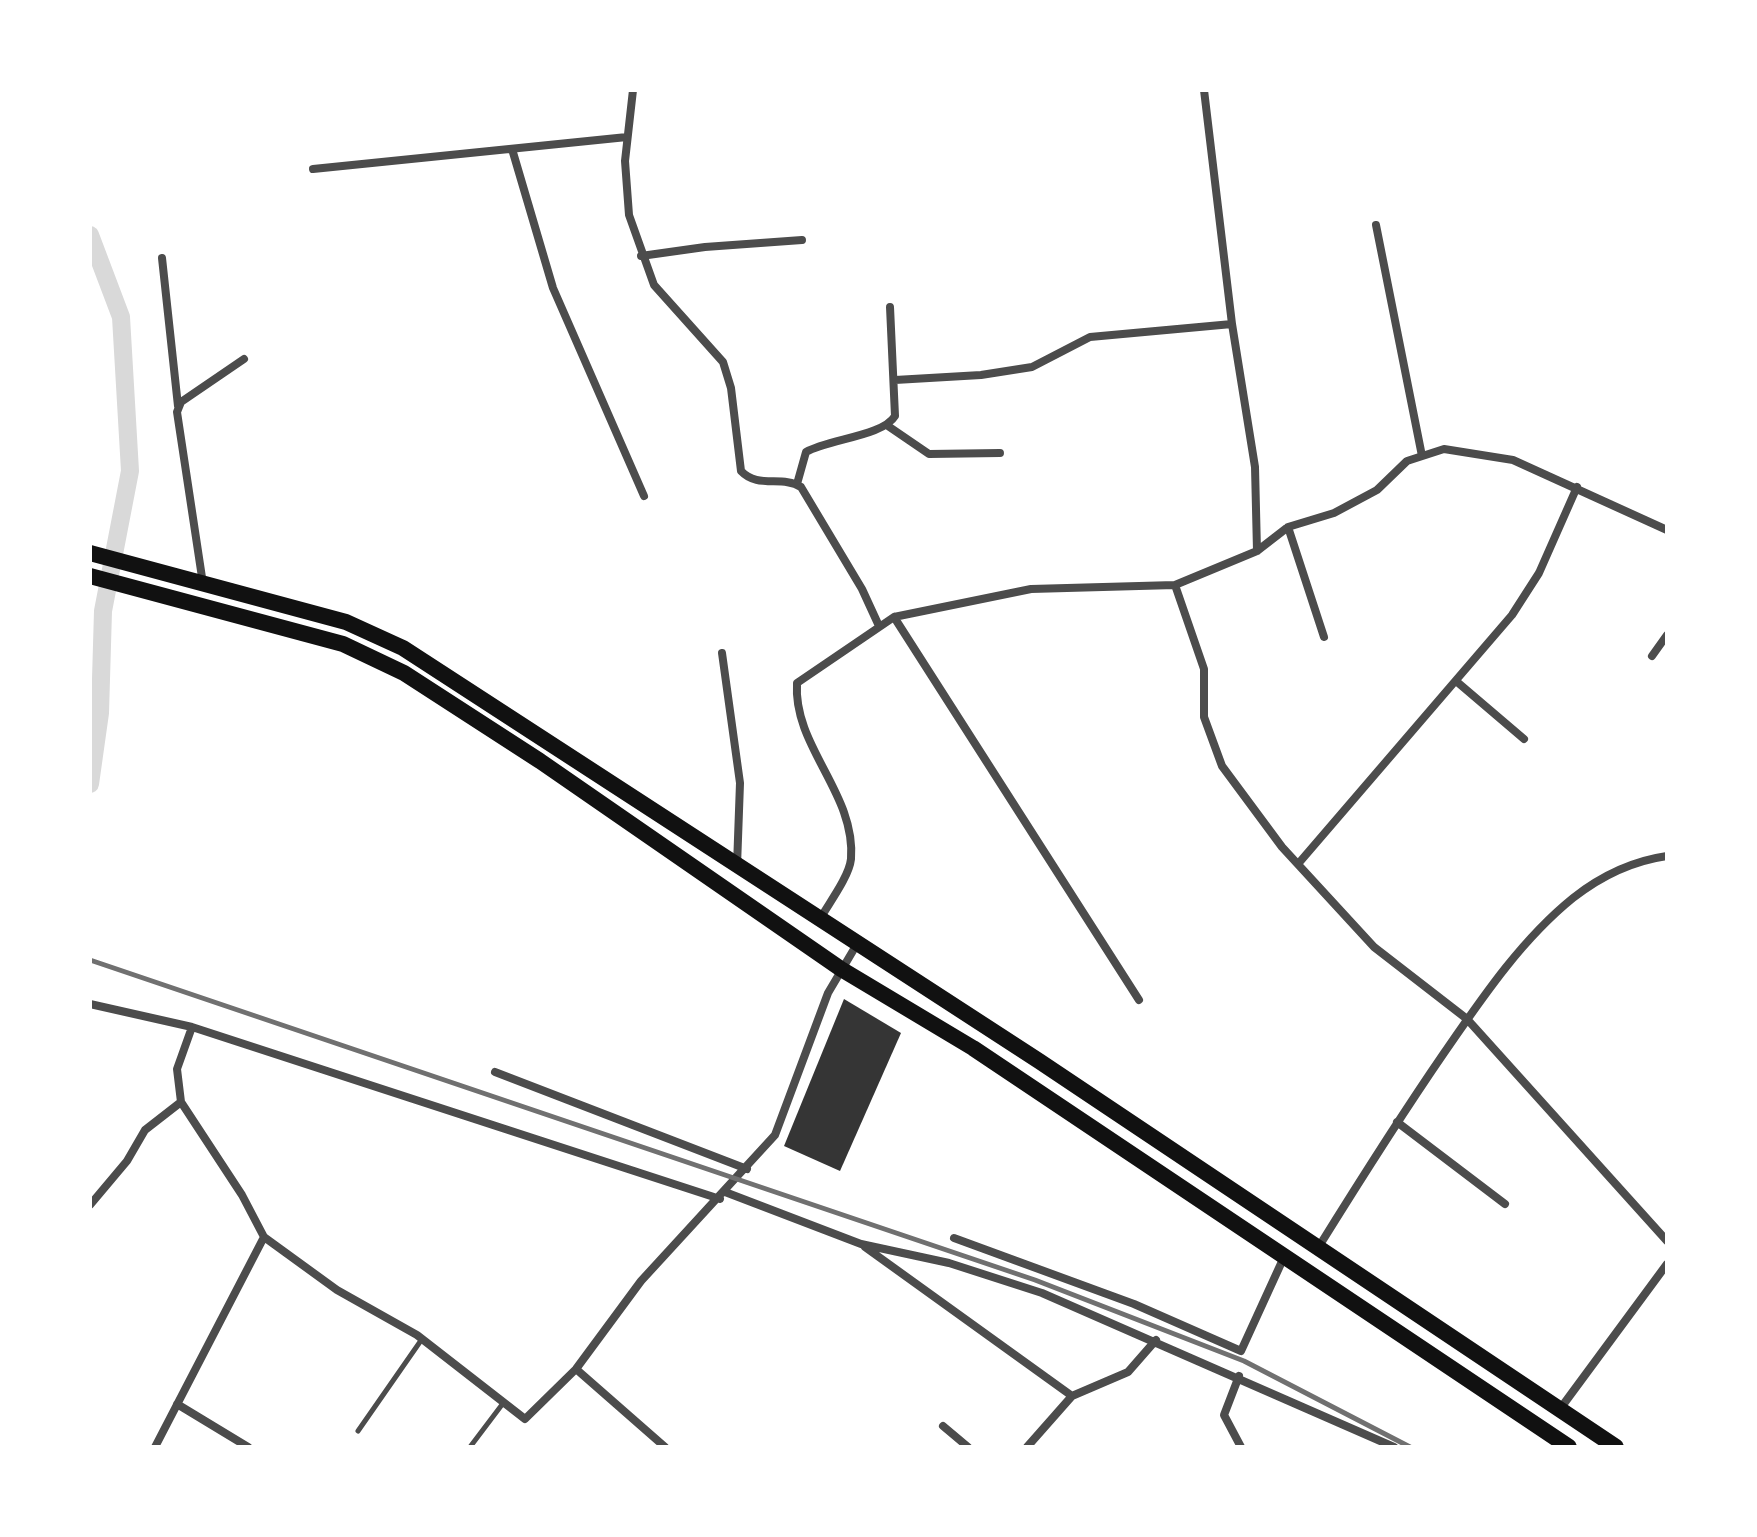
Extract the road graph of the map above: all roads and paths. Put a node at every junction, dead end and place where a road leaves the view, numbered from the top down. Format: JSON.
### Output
{"nodes":[{"id":1,"x":633,"y":90,"type":"edge"},
{"id":2,"x":1204,"y":90,"type":"edge"},
{"id":3,"x":627,"y":137,"type":"junction"},
{"id":4,"x":512,"y":149,"type":"junction"},
{"id":5,"x":313,"y":169,"type":"dead end"},
{"id":6,"x":1376,"y":225,"type":"dead end"},
{"id":7,"x":802,"y":240,"type":"dead end"},
{"id":8,"x":641,"y":256,"type":"junction"},
{"id":9,"x":162,"y":258,"type":"dead end"},
{"id":10,"x":890,"y":307,"type":"dead end"},
{"id":11,"x":1232,"y":324,"type":"junction"},
{"id":12,"x":244,"y":359,"type":"dead end"},
{"id":13,"x":895,"y":380,"type":"junction"},
{"id":14,"x":178,"y":406,"type":"junction"},
{"id":15,"x":888,"y":426,"type":"junction"},
{"id":16,"x":1000,"y":453,"type":"dead end"},
{"id":17,"x":1422,"y":456,"type":"junction"},
{"id":18,"x":797,"y":484,"type":"junction"},
{"id":19,"x":1577,"y":487,"type":"junction"},
{"id":20,"x":644,"y":496,"type":"dead end"},
{"id":21,"x":1288,"y":527,"type":"junction"},
{"id":22,"x":1667,"y":530,"type":"edge"},
{"id":23,"x":1257,"y":551,"type":"junction"},
{"id":24,"x":90,"y":553,"type":"edge"},
{"id":25,"x":90,"y":576,"type":"edge"},
{"id":26,"x":198,"y":582,"type":"junction"},
{"id":27,"x":1175,"y":585,"type":"junction"},
{"id":28,"x":894,"y":617,"type":"junction"},
{"id":29,"x":879,"y":626,"type":"junction"},
{"id":30,"x":1667,"y":635,"type":"edge"},
{"id":31,"x":1324,"y":637,"type":"dead end"},
{"id":32,"x":722,"y":653,"type":"dead end"},
{"id":33,"x":1652,"y":656,"type":"dead end"},
{"id":34,"x":1456,"y":681,"type":"junction"},
{"id":35,"x":1524,"y":739,"type":"dead end"},
{"id":36,"x":1667,"y":856,"type":"edge"},
{"id":37,"x":1298,"y":864,"type":"junction"},
{"id":38,"x":737,"y":866,"type":"junction"},
{"id":39,"x":820,"y":920,"type":"junction"},
{"id":40,"x":857,"y":944,"type":"junction"},
{"id":41,"x":841,"y":969,"type":"junction"},
{"id":42,"x":1139,"y":1000,"type":"dead end"},
{"id":43,"x":90,"y":1004,"type":"edge"},
{"id":44,"x":1467,"y":1019,"type":"junction"},
{"id":45,"x":192,"y":1027,"type":"junction"},
{"id":46,"x":495,"y":1072,"type":"dead end"},
{"id":47,"x":181,"y":1102,"type":"junction"},
{"id":48,"x":1397,"y":1122,"type":"junction"},
{"id":49,"x":747,"y":1169,"type":"junction"},
{"id":50,"x":723,"y":1195,"type":"junction"},
{"id":51,"x":1505,"y":1204,"type":"dead end"},
{"id":52,"x":90,"y":1205,"type":"edge"},
{"id":53,"x":264,"y":1237,"type":"junction"},
{"id":54,"x":954,"y":1238,"type":"dead end"},
{"id":55,"x":1667,"y":1241,"type":"edge"},
{"id":56,"x":861,"y":1244,"type":"junction"},
{"id":57,"x":1318,"y":1249,"type":"junction"},
{"id":58,"x":1284,"y":1257,"type":"junction"},
{"id":59,"x":1667,"y":1264,"type":"edge"},
{"id":60,"x":422,"y":1339,"type":"junction"},
{"id":61,"x":1156,"y":1340,"type":"junction"},
{"id":62,"x":576,"y":1369,"type":"junction"},
{"id":63,"x":1239,"y":1376,"type":"junction"},
{"id":64,"x":1072,"y":1396,"type":"junction"},
{"id":65,"x":504,"y":1402,"type":"junction"},
{"id":66,"x":177,"y":1404,"type":"junction"},
{"id":67,"x":1560,"y":1409,"type":"junction"},
{"id":68,"x":943,"y":1426,"type":"dead end"},
{"id":69,"x":358,"y":1431,"type":"dead end"},
{"id":70,"x":155,"y":1447,"type":"edge"},
{"id":71,"x":248,"y":1447,"type":"edge"},
{"id":72,"x":470,"y":1447,"type":"edge"},
{"id":73,"x":665,"y":1447,"type":"edge"},
{"id":74,"x":968,"y":1447,"type":"edge"},
{"id":75,"x":1027,"y":1447,"type":"edge"},
{"id":76,"x":1241,"y":1447,"type":"edge"},
{"id":77,"x":1394,"y":1447,"type":"edge"},
{"id":78,"x":1569,"y":1447,"type":"edge"},
{"id":79,"x":1616,"y":1447,"type":"edge"}],
"edges":[{"from":1,"to":3,"type":"street"},
{"from":2,"to":11,"type":"street"},
{"from":3,"to":4,"type":"street"},
{"from":3,"to":8,"type":"street"},
{"from":4,"to":5,"type":"street"},
{"from":4,"to":20,"type":"street"},
{"from":6,"to":17,"type":"street"},
{"from":7,"to":8,"type":"street"},
{"from":8,"to":18,"type":"street"},
{"from":9,"to":14,"type":"street"},
{"from":10,"to":13,"type":"street"},
{"from":11,"to":13,"type":"street"},
{"from":11,"to":23,"type":"street"},
{"from":12,"to":14,"type":"street"},
{"from":13,"to":15,"type":"street"},
{"from":14,"to":26,"type":"street"},
{"from":15,"to":16,"type":"street"},
{"from":15,"to":18,"type":"street"},
{"from":17,"to":19,"type":"street"},
{"from":17,"to":21,"type":"street"},
{"from":18,"to":29,"type":"street"},
{"from":19,"to":22,"type":"street"},
{"from":19,"to":34,"type":"street"},
{"from":21,"to":23,"type":"street"},
{"from":21,"to":31,"type":"street"},
{"from":23,"to":27,"type":"street"},
{"from":24,"to":26,"type":"main road"},
{"from":25,"to":41,"type":"main road"},
{"from":26,"to":38,"type":"main road"},
{"from":27,"to":28,"type":"street"},
{"from":27,"to":37,"type":"street"},
{"from":28,"to":29,"type":"street"},
{"from":28,"to":42,"type":"street"},
{"from":29,"to":39,"type":"street"},
{"from":30,"to":33,"type":"street"},
{"from":32,"to":38,"type":"street"},
{"from":34,"to":35,"type":"street"},
{"from":34,"to":37,"type":"street"},
{"from":36,"to":44,"type":"street"},
{"from":37,"to":44,"type":"street"},
{"from":38,"to":39,"type":"main road"},
{"from":39,"to":40,"type":"main road"},
{"from":40,"to":41,"type":"street"},
{"from":40,"to":57,"type":"main road"},
{"from":41,"to":49,"type":"street"},
{"from":41,"to":58,"type":"main road"},
{"from":43,"to":45,"type":"street"},
{"from":44,"to":48,"type":"street"},
{"from":44,"to":55,"type":"street"},
{"from":45,"to":47,"type":"street"},
{"from":45,"to":50,"type":"street"},
{"from":46,"to":49,"type":"street"},
{"from":47,"to":52,"type":"street"},
{"from":47,"to":53,"type":"street"},
{"from":48,"to":51,"type":"street"},
{"from":48,"to":57,"type":"street"},
{"from":49,"to":50,"type":"street"},
{"from":50,"to":56,"type":"street"},
{"from":50,"to":62,"type":"street"},
{"from":53,"to":60,"type":"street"},
{"from":53,"to":66,"type":"street"},
{"from":54,"to":58,"type":"street"},
{"from":56,"to":61,"type":"street"},
{"from":56,"to":64,"type":"street"},
{"from":57,"to":67,"type":"main road"},
{"from":58,"to":78,"type":"main road"},
{"from":59,"to":67,"type":"street"},
{"from":60,"to":65,"type":"street"},
{"from":60,"to":69,"type":"lane"},
{"from":61,"to":63,"type":"street"},
{"from":61,"to":64,"type":"street"},
{"from":62,"to":65,"type":"street"},
{"from":62,"to":73,"type":"street"},
{"from":63,"to":76,"type":"street"},
{"from":63,"to":77,"type":"street"},
{"from":64,"to":75,"type":"street"},
{"from":65,"to":72,"type":"lane"},
{"from":66,"to":70,"type":"street"},
{"from":66,"to":71,"type":"street"},
{"from":67,"to":79,"type":"main road"},
{"from":68,"to":74,"type":"street"}]}
